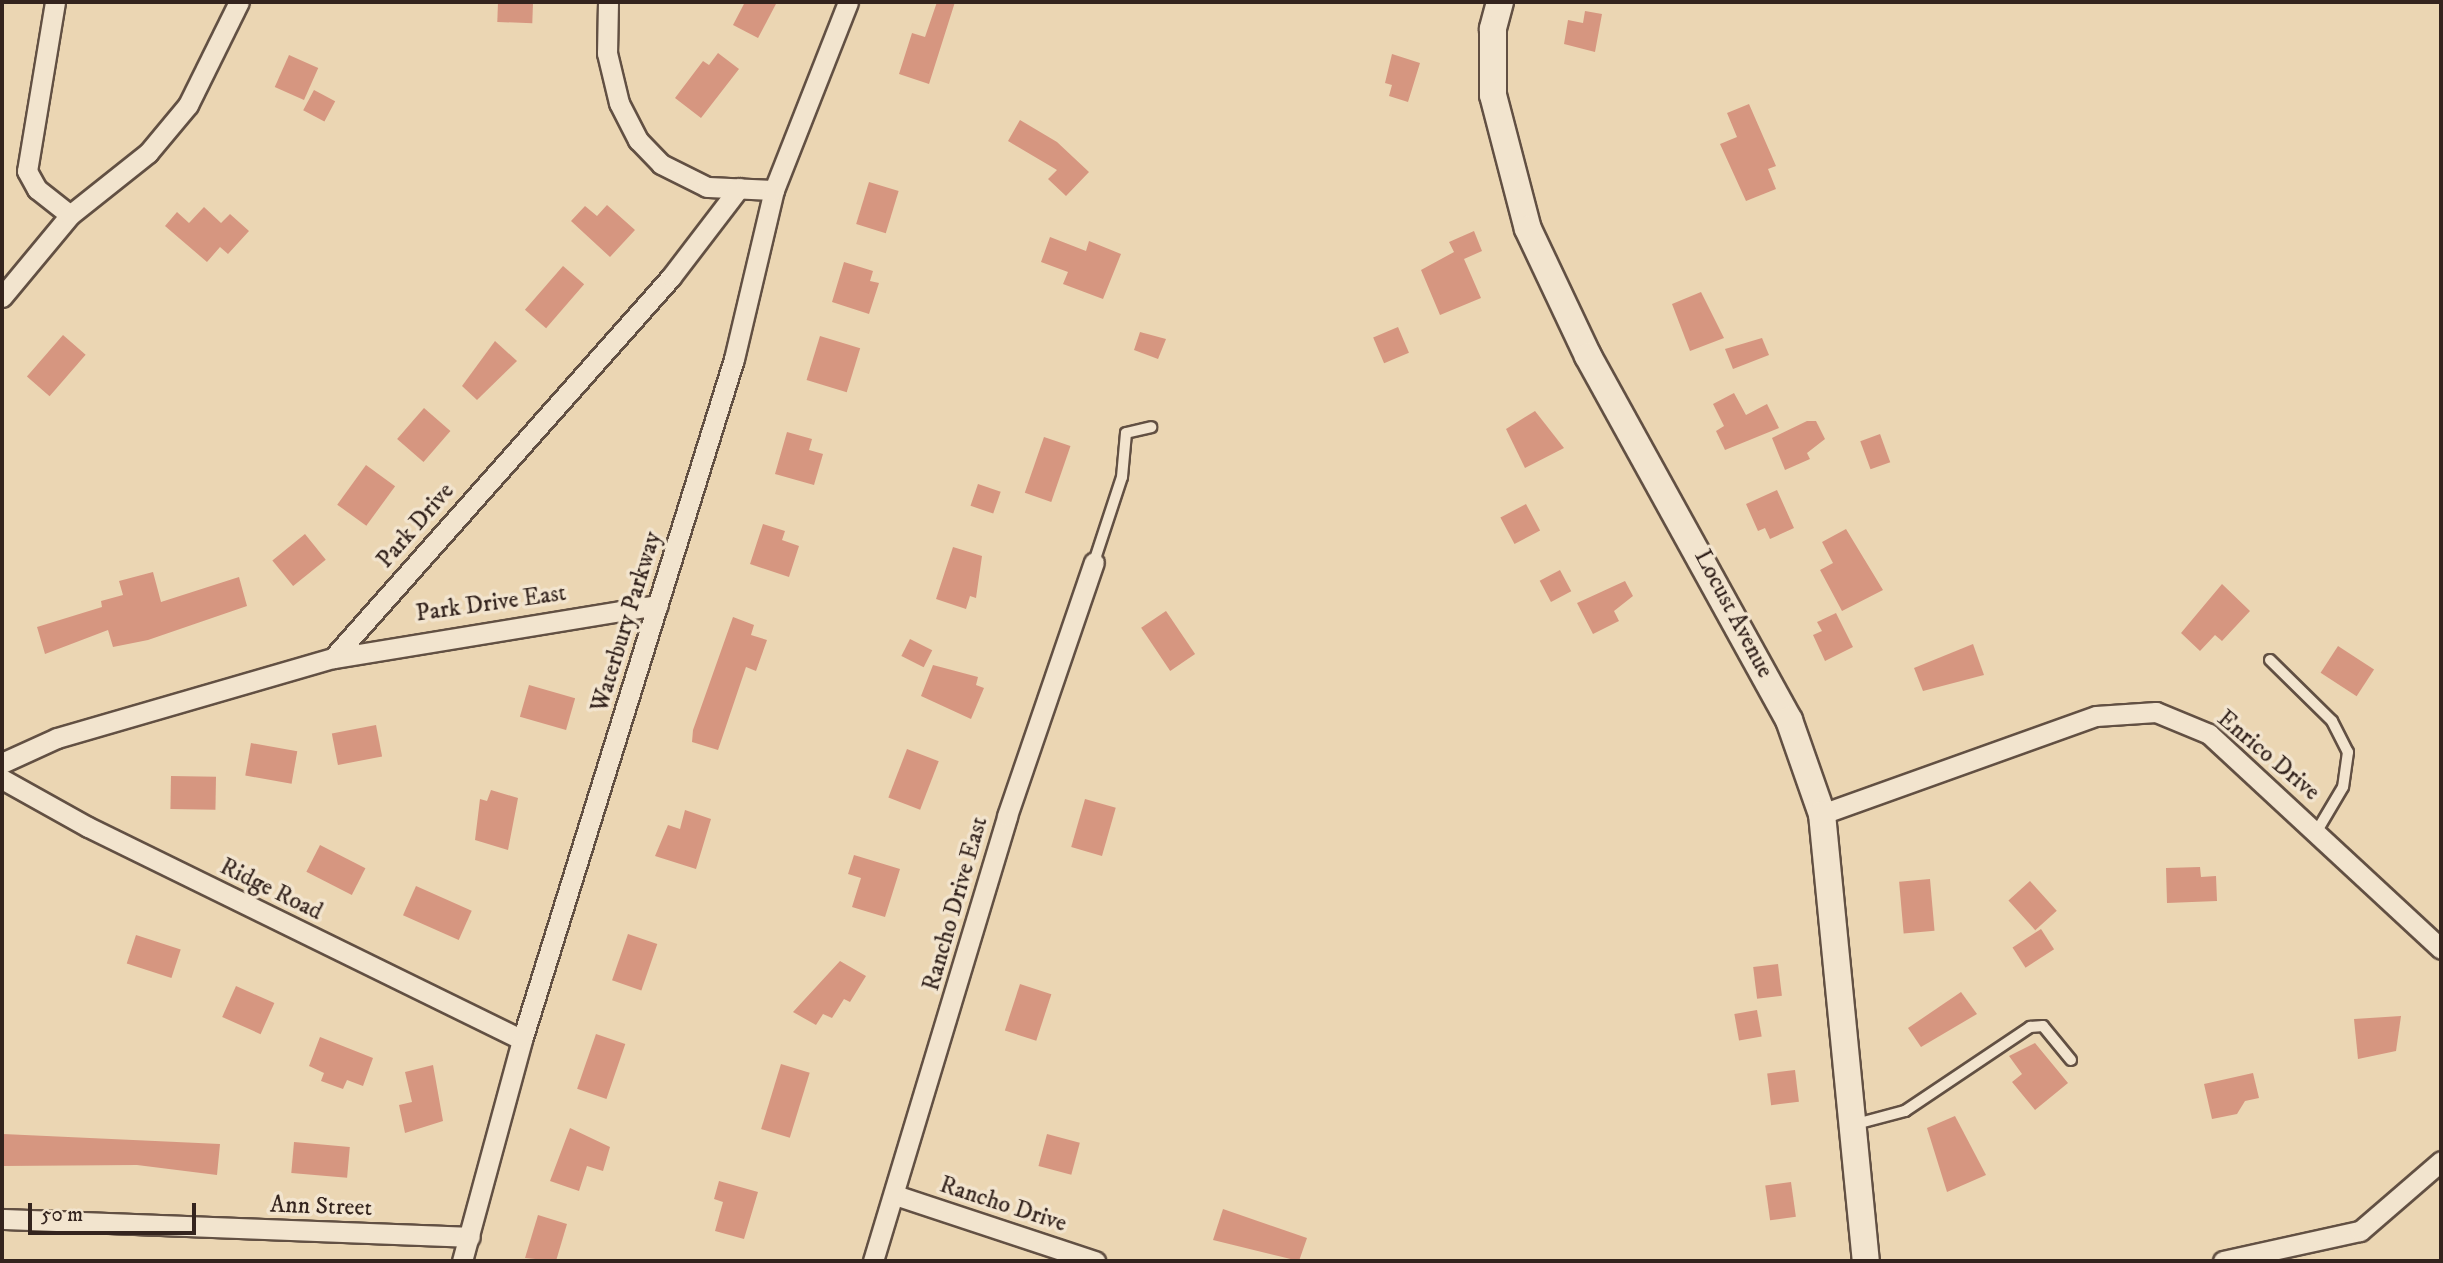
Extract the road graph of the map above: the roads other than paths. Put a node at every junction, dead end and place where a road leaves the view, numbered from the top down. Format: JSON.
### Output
{"nodes":[{"id":1,"x":55,"y":2,"type":"edge"},
{"id":2,"x":239,"y":2,"type":"edge"},
{"id":3,"x":608,"y":2,"type":"edge"},
{"id":4,"x":848,"y":2,"type":"edge"},
{"id":5,"x":1500,"y":2,"type":"edge"},
{"id":6,"x":739,"y":188,"type":"junction"},
{"id":7,"x":774,"y":190,"type":"junction"},
{"id":8,"x":70,"y":215,"type":"junction"},
{"id":9,"x":2,"y":297,"type":"edge"},
{"id":10,"x":1151,"y":426,"type":"dead end"},
{"id":11,"x":1094,"y":562,"type":"joint"},
{"id":12,"x":658,"y":605,"type":"junction"},
{"id":13,"x":333,"y":658,"type":"junction"},
{"id":14,"x":2270,"y":660,"type":"dead end"},
{"id":15,"x":2,"y":763,"type":"edge"},
{"id":16,"x":2,"y":779,"type":"edge"},
{"id":17,"x":1822,"y":814,"type":"junction"},
{"id":18,"x":2317,"y":831,"type":"junction"},
{"id":19,"x":2441,"y":949,"type":"edge"},
{"id":20,"x":522,"y":1041,"type":"junction"},
{"id":21,"x":2071,"y":1060,"type":"dead end"},
{"id":22,"x":1856,"y":1125,"type":"junction"},
{"id":23,"x":2441,"y":1161,"type":"edge"},
{"id":24,"x":895,"y":1195,"type":"junction"},
{"id":25,"x":2,"y":1219,"type":"edge"},
{"id":26,"x":470,"y":1237,"type":"junction"},
{"id":27,"x":462,"y":1261,"type":"edge"},
{"id":28,"x":873,"y":1261,"type":"edge"},
{"id":29,"x":1095,"y":1261,"type":"edge"},
{"id":30,"x":1866,"y":1261,"type":"edge"},
{"id":31,"x":2224,"y":1261,"type":"edge"}],
"edges":[{"from":1,"to":8,"type":"street"},
{"from":2,"to":8,"type":"street"},
{"from":3,"to":6,"type":"street"},
{"from":4,"to":7,"type":"street","name":"Waterbury Parkway"},
{"from":5,"to":17,"type":"street","name":"Locust Avenue"},
{"from":6,"to":7,"type":"street"},
{"from":6,"to":13,"type":"street","name":"Park Drive"},
{"from":7,"to":12,"type":"street","name":"Waterbury Parkway"},
{"from":8,"to":9,"type":"street"},
{"from":10,"to":11,"type":"lane"},
{"from":11,"to":24,"type":"street","name":"Rancho Drive East"},
{"from":12,"to":13,"type":"street","name":"Park Drive East"},
{"from":12,"to":20,"type":"street","name":"Waterbury Parkway"},
{"from":13,"to":15,"type":"street"},
{"from":14,"to":18,"type":"lane"},
{"from":16,"to":20,"type":"street","name":"Ridge Road"},
{"from":17,"to":18,"type":"street","name":"Enrico Drive"},
{"from":17,"to":22,"type":"street","name":"Locust Avenue"},
{"from":18,"to":19,"type":"street","name":"Enrico Drive"},
{"from":20,"to":26,"type":"street","name":"Waterbury Parkway"},
{"from":21,"to":22,"type":"lane"},
{"from":22,"to":30,"type":"street","name":"Locust Avenue"},
{"from":23,"to":31,"type":"street"},
{"from":24,"to":28,"type":"street","name":"Rancho Drive East"},
{"from":24,"to":29,"type":"street","name":"Rancho Drive"},
{"from":25,"to":26,"type":"street","name":"Ann Street"},
{"from":26,"to":27,"type":"street","name":"Waterbury Parkway"}]}
